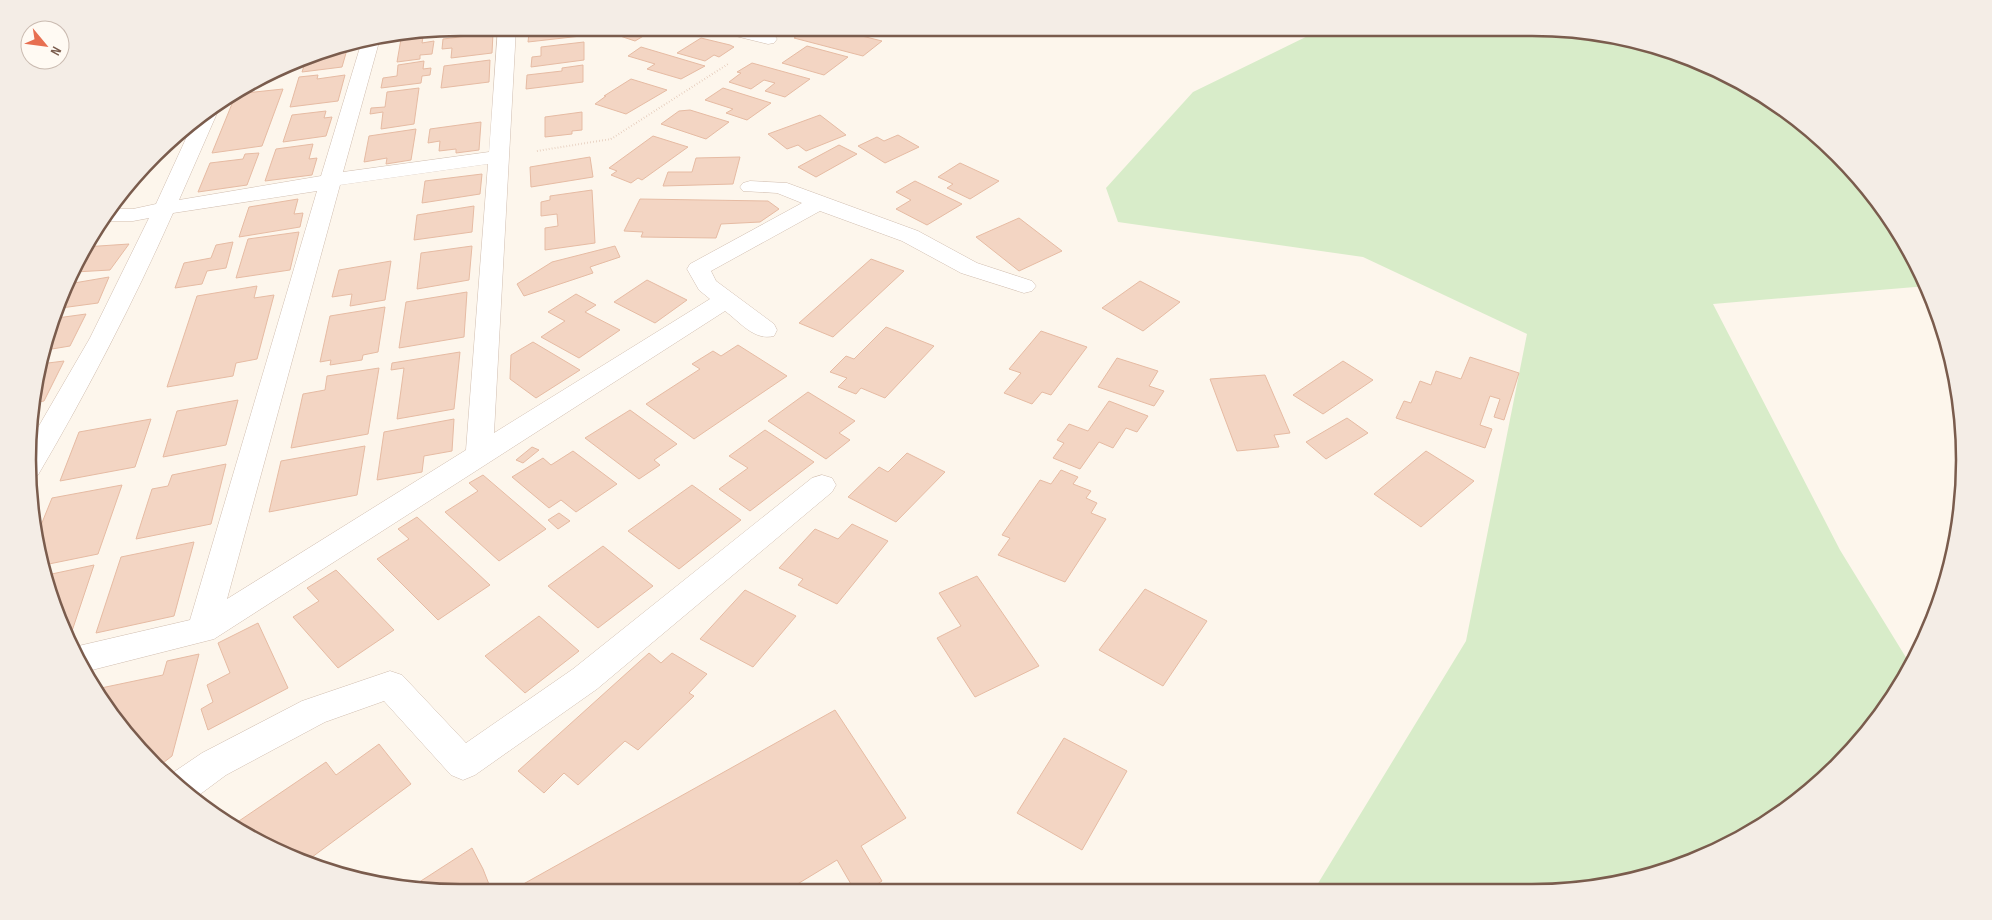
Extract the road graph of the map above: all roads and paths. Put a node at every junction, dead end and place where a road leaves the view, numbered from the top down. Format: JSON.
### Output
{"nodes":[{"id":1,"x":507,"y":36,"type":"edge"},
{"id":2,"x":756,"y":36,"type":"edge"},
{"id":3,"x":768,"y":39,"type":"joint"},
{"id":4,"x":369,"y":46,"type":"edge"},
{"id":5,"x":203,"y":124,"type":"edge"},
{"id":6,"x":498,"y":157,"type":"junction"},
{"id":7,"x":332,"y":180,"type":"junction"},
{"id":8,"x":750,"y":187,"type":"dead end"},
{"id":9,"x":819,"y":203,"type":"junction"},
{"id":10,"x":166,"y":208,"type":"junction"},
{"id":11,"x":114,"y":216,"type":"edge"},
{"id":12,"x":1024,"y":286,"type":"dead end"},
{"id":13,"x":726,"y":300,"type":"junction"},
{"id":14,"x":765,"y":330,"type":"dead end"},
{"id":15,"x":36,"y":455,"type":"edge"},
{"id":16,"x":479,"y":455,"type":"junction"},
{"id":17,"x":822,"y":485,"type":"dead end"},
{"id":18,"x":203,"y":630,"type":"junction"},
{"id":19,"x":85,"y":657,"type":"edge"},
{"id":20,"x":186,"y":783,"type":"edge"}],
"edges":[{"from":1,"to":6,"type":"street"},
{"from":2,"to":3,"type":"street"},
{"from":3,"to":6,"type":"path"},
{"from":4,"to":7,"type":"street"},
{"from":5,"to":10,"type":"street"},
{"from":6,"to":7,"type":"street"},
{"from":6,"to":16,"type":"street"},
{"from":7,"to":10,"type":"street"},
{"from":7,"to":18,"type":"street"},
{"from":8,"to":9,"type":"street"},
{"from":9,"to":12,"type":"street"},
{"from":9,"to":13,"type":"street"},
{"from":10,"to":11,"type":"street"},
{"from":10,"to":15,"type":"street"},
{"from":13,"to":14,"type":"street"},
{"from":13,"to":16,"type":"street"},
{"from":16,"to":18,"type":"street"},
{"from":17,"to":20,"type":"street"},
{"from":18,"to":19,"type":"street"}]}
